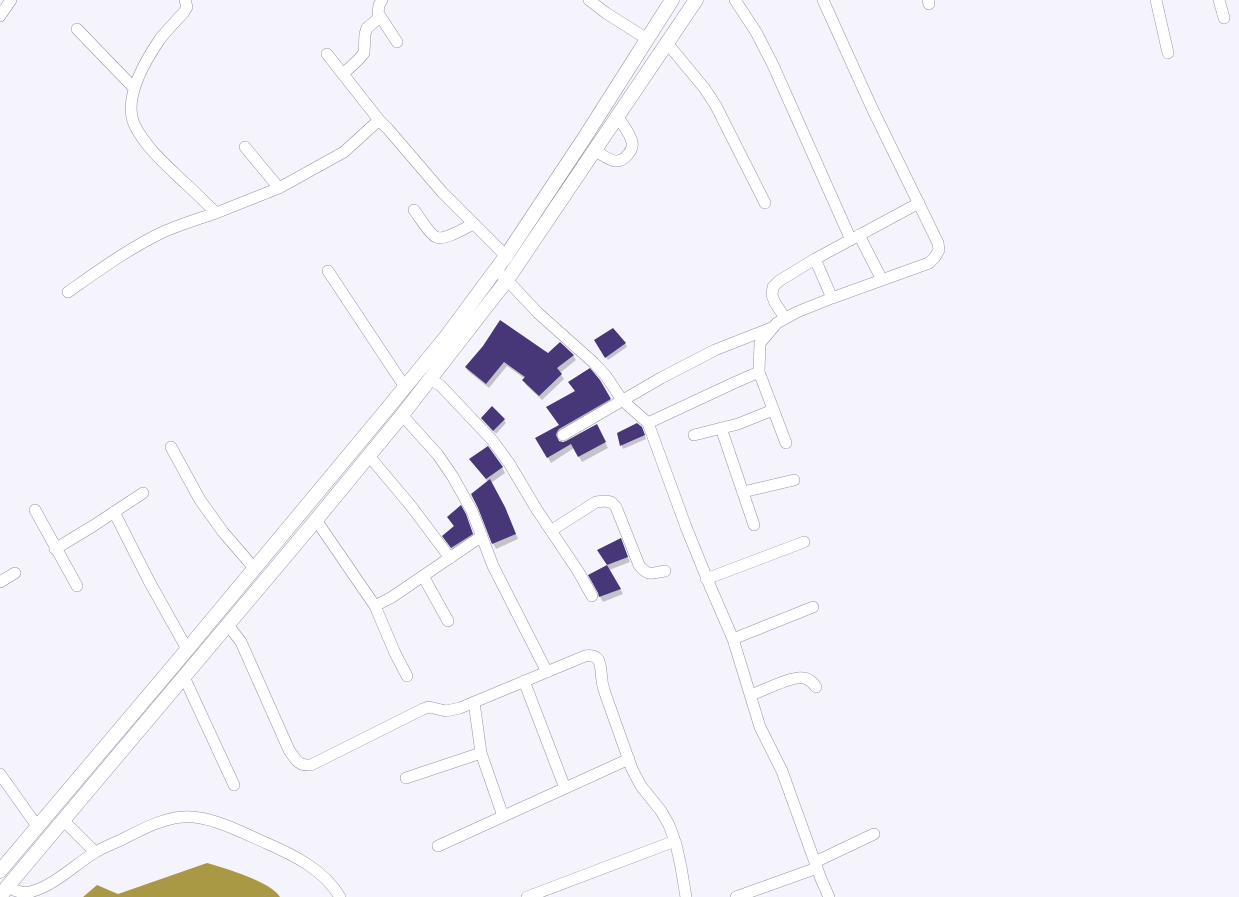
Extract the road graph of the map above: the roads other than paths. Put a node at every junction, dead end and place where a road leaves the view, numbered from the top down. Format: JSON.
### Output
{"nodes":[{"id":1,"x":11,"y":0,"type":"edge"},
{"id":2,"x":185,"y":0,"type":"edge"},
{"id":3,"x":382,"y":0,"type":"edge"},
{"id":4,"x":589,"y":0,"type":"edge"},
{"id":5,"x":672,"y":0,"type":"edge"},
{"id":6,"x":696,"y":0,"type":"edge"},
{"id":7,"x":736,"y":0,"type":"edge"},
{"id":8,"x":822,"y":0,"type":"edge"},
{"id":9,"x":1156,"y":0,"type":"edge"},
{"id":10,"x":1219,"y":0,"type":"edge"},
{"id":11,"x":0,"y":16,"type":"edge"},
{"id":12,"x":380,"y":17,"type":"junction"},
{"id":13,"x":1224,"y":18,"type":"dead end"},
{"id":14,"x":77,"y":29,"type":"dead end"},
{"id":15,"x":647,"y":39,"type":"junction"},
{"id":16,"x":397,"y":42,"type":"dead end"},
{"id":17,"x":667,"y":43,"type":"junction"},
{"id":18,"x":1168,"y":52,"type":"dead end"},
{"id":19,"x":327,"y":54,"type":"dead end"},
{"id":20,"x":343,"y":74,"type":"junction"},
{"id":21,"x":134,"y":88,"type":"junction"},
{"id":22,"x":618,"y":117,"type":"junction"},
{"id":23,"x":379,"y":120,"type":"junction"},
{"id":24,"x":579,"y":146,"type":"junction"},
{"id":25,"x":245,"y":147,"type":"dead end"},
{"id":26,"x":594,"y":152,"type":"junction"},
{"id":27,"x":279,"y":188,"type":"junction"},
{"id":28,"x":765,"y":203,"type":"dead end"},
{"id":29,"x":919,"y":203,"type":"junction"},
{"id":30,"x":414,"y":210,"type":"dead end"},
{"id":31,"x":216,"y":213,"type":"junction"},
{"id":32,"x":474,"y":224,"type":"junction"},
{"id":33,"x":855,"y":238,"type":"junction"},
{"id":34,"x":506,"y":256,"type":"junction"},
{"id":35,"x":815,"y":259,"type":"junction"},
{"id":36,"x":328,"y":270,"type":"dead end"},
{"id":37,"x":496,"y":270,"type":"junction"},
{"id":38,"x":507,"y":280,"type":"junction"},
{"id":39,"x":882,"y":280,"type":"junction"},
{"id":40,"x":68,"y":292,"type":"dead end"},
{"id":41,"x":832,"y":298,"type":"junction"},
{"id":42,"x":785,"y":318,"type":"junction"},
{"id":43,"x":772,"y":328,"type":"junction"},
{"id":44,"x":759,"y":372,"type":"junction"},
{"id":45,"x":430,"y":379,"type":"junction"},
{"id":46,"x":405,"y":387,"type":"junction"},
{"id":47,"x":622,"y":400,"type":"junction"},
{"id":48,"x":387,"y":409,"type":"junction"},
{"id":49,"x":773,"y":410,"type":"junction"},
{"id":50,"x":401,"y":417,"type":"junction"},
{"id":51,"x":648,"y":423,"type":"junction"},
{"id":52,"x":721,"y":428,"type":"junction"},
{"id":53,"x":563,"y":435,"type":"dead end"},
{"id":54,"x":694,"y":436,"type":"dead end"},
{"id":55,"x":786,"y":443,"type":"dead end"},
{"id":56,"x":171,"y":447,"type":"dead end"},
{"id":57,"x":368,"y":456,"type":"junction"},
{"id":58,"x":794,"y":480,"type":"dead end"},
{"id":59,"x":743,"y":492,"type":"junction"},
{"id":60,"x":143,"y":493,"type":"dead end"},
{"id":61,"x":35,"y":510,"type":"dead end"},
{"id":62,"x":114,"y":512,"type":"junction"},
{"id":63,"x":316,"y":520,"type":"junction"},
{"id":64,"x":754,"y":525,"type":"dead end"},
{"id":65,"x":552,"y":530,"type":"junction"},
{"id":66,"x":482,"y":536,"type":"junction"},
{"id":67,"x":804,"y":542,"type":"dead end"},
{"id":68,"x":55,"y":549,"type":"junction"},
{"id":69,"x":450,"y":558,"type":"junction"},
{"id":70,"x":254,"y":568,"type":"junction"},
{"id":71,"x":665,"y":571,"type":"dead end"},
{"id":72,"x":15,"y":574,"type":"dead end"},
{"id":73,"x":423,"y":576,"type":"junction"},
{"id":74,"x":706,"y":579,"type":"junction"},
{"id":75,"x":0,"y":582,"type":"edge"},
{"id":76,"x":77,"y":586,"type":"dead end"},
{"id":77,"x":592,"y":596,"type":"dead end"},
{"id":78,"x":375,"y":606,"type":"junction"},
{"id":79,"x":813,"y":607,"type":"dead end"},
{"id":80,"x":448,"y":621,"type":"dead end"},
{"id":81,"x":228,"y":625,"type":"junction"},
{"id":82,"x":733,"y":639,"type":"junction"},
{"id":83,"x":186,"y":651,"type":"junction"},
{"id":84,"x":196,"y":662,"type":"junction"},
{"id":85,"x":547,"y":672,"type":"junction"},
{"id":86,"x":407,"y":676,"type":"dead end"},
{"id":87,"x":184,"y":677,"type":"junction"},
{"id":88,"x":524,"y":681,"type":"junction"},
{"id":89,"x":816,"y":687,"type":"dead end"},
{"id":90,"x":750,"y":695,"type":"junction"},
{"id":91,"x":474,"y":702,"type":"junction"},
{"id":92,"x":481,"y":753,"type":"junction"},
{"id":93,"x":629,"y":759,"type":"junction"},
{"id":94,"x":0,"y":774,"type":"edge"},
{"id":95,"x":406,"y":778,"type":"dead end"},
{"id":96,"x":234,"y":785,"type":"dead end"},
{"id":97,"x":565,"y":788,"type":"junction"},
{"id":98,"x":56,"y":804,"type":"junction"},
{"id":99,"x":503,"y":816,"type":"junction"},
{"id":100,"x":66,"y":817,"type":"junction"},
{"id":101,"x":37,"y":826,"type":"junction"},
{"id":102,"x":874,"y":834,"type":"dead end"},
{"id":103,"x":675,"y":840,"type":"junction"},
{"id":104,"x":438,"y":846,"type":"dead end"},
{"id":105,"x":94,"y":852,"type":"junction"},
{"id":106,"x":816,"y":865,"type":"junction"},
{"id":107,"x":0,"y":871,"type":"edge"},
{"id":108,"x":3,"y":892,"type":"edge"},
{"id":109,"x":340,"y":897,"type":"edge"},
{"id":110,"x":527,"y":897,"type":"edge"},
{"id":111,"x":686,"y":897,"type":"edge"},
{"id":112,"x":736,"y":897,"type":"edge"},
{"id":113,"x":829,"y":897,"type":"edge"}],
"edges":[{"from":1,"to":11,"type":"street"},
{"from":2,"to":21,"type":"street"},
{"from":3,"to":12,"type":"street"},
{"from":4,"to":15,"type":"street"},
{"from":5,"to":15,"type":"main road"},
{"from":6,"to":17,"type":"main road"},
{"from":7,"to":33,"type":"street"},
{"from":8,"to":29,"type":"street"},
{"from":9,"to":18,"type":"street"},
{"from":10,"to":13,"type":"street"},
{"from":12,"to":16,"type":"street"},
{"from":12,"to":20,"type":"street"},
{"from":14,"to":21,"type":"street"},
{"from":15,"to":24,"type":"main road"},
{"from":17,"to":22,"type":"main road"},
{"from":17,"to":28,"type":"street"},
{"from":19,"to":20,"type":"street"},
{"from":20,"to":23,"type":"street"},
{"from":21,"to":31,"type":"street"},
{"from":22,"to":26,"type":"main road"},
{"from":22,"to":26,"type":"street"},
{"from":23,"to":27,"type":"street"},
{"from":23,"to":32,"type":"street"},
{"from":24,"to":26,"type":"street"},
{"from":24,"to":34,"type":"main road"},
{"from":25,"to":27,"type":"street"},
{"from":26,"to":38,"type":"main road"},
{"from":27,"to":31,"type":"street"},
{"from":29,"to":33,"type":"street"},
{"from":29,"to":39,"type":"street"},
{"from":30,"to":32,"type":"street"},
{"from":31,"to":40,"type":"street"},
{"from":32,"to":34,"type":"street"},
{"from":33,"to":35,"type":"street"},
{"from":33,"to":39,"type":"street"},
{"from":34,"to":37,"type":"main road"},
{"from":35,"to":41,"type":"street"},
{"from":35,"to":42,"type":"street"},
{"from":36,"to":46,"type":"street"},
{"from":37,"to":38,"type":"street"},
{"from":37,"to":46,"type":"main road"},
{"from":38,"to":45,"type":"main road"},
{"from":38,"to":47,"type":"street"},
{"from":39,"to":41,"type":"street"},
{"from":41,"to":42,"type":"street"},
{"from":42,"to":43,"type":"street"},
{"from":43,"to":44,"type":"street"},
{"from":43,"to":47,"type":"street"},
{"from":44,"to":49,"type":"street"},
{"from":44,"to":51,"type":"street"},
{"from":45,"to":50,"type":"main road"},
{"from":45,"to":65,"type":"street"},
{"from":46,"to":48,"type":"main road"},
{"from":47,"to":51,"type":"street"},
{"from":47,"to":53,"type":"street"},
{"from":48,"to":50,"type":"street"},
{"from":48,"to":70,"type":"main road"},
{"from":49,"to":52,"type":"street"},
{"from":49,"to":55,"type":"street"},
{"from":50,"to":57,"type":"main road"},
{"from":50,"to":66,"type":"street"},
{"from":51,"to":74,"type":"street"},
{"from":52,"to":54,"type":"street"},
{"from":52,"to":59,"type":"street"},
{"from":56,"to":70,"type":"street"},
{"from":57,"to":63,"type":"main road"},
{"from":57,"to":69,"type":"street"},
{"from":58,"to":59,"type":"street"},
{"from":59,"to":64,"type":"street"},
{"from":60,"to":62,"type":"street"},
{"from":61,"to":68,"type":"street"},
{"from":62,"to":68,"type":"street"},
{"from":62,"to":83,"type":"street"},
{"from":63,"to":78,"type":"street"},
{"from":63,"to":81,"type":"main road"},
{"from":65,"to":71,"type":"street"},
{"from":65,"to":77,"type":"street"},
{"from":66,"to":69,"type":"street"},
{"from":66,"to":85,"type":"street"},
{"from":67,"to":74,"type":"street"},
{"from":68,"to":76,"type":"street"},
{"from":69,"to":73,"type":"street"},
{"from":70,"to":83,"type":"main road"},
{"from":72,"to":75,"type":"street"},
{"from":73,"to":78,"type":"street"},
{"from":73,"to":80,"type":"street"},
{"from":74,"to":82,"type":"street"},
{"from":78,"to":86,"type":"street"},
{"from":79,"to":82,"type":"street"},
{"from":81,"to":84,"type":"main road"},
{"from":81,"to":91,"type":"street"},
{"from":82,"to":90,"type":"street"},
{"from":83,"to":84,"type":"street"},
{"from":83,"to":98,"type":"main road"},
{"from":84,"to":87,"type":"main road"},
{"from":85,"to":88,"type":"street"},
{"from":85,"to":93,"type":"street"},
{"from":87,"to":96,"type":"street"},
{"from":87,"to":100,"type":"main road"},
{"from":88,"to":91,"type":"street"},
{"from":88,"to":97,"type":"street"},
{"from":89,"to":90,"type":"street"},
{"from":90,"to":106,"type":"street"},
{"from":91,"to":92,"type":"street"},
{"from":92,"to":95,"type":"street"},
{"from":92,"to":99,"type":"street"},
{"from":93,"to":97,"type":"street"},
{"from":93,"to":103,"type":"street"},
{"from":94,"to":101,"type":"street"},
{"from":97,"to":99,"type":"street"},
{"from":98,"to":100,"type":"street"},
{"from":98,"to":101,"type":"main road"},
{"from":99,"to":104,"type":"street"},
{"from":100,"to":105,"type":"street"},
{"from":100,"to":108,"type":"main road"},
{"from":101,"to":107,"type":"main road"},
{"from":102,"to":106,"type":"street"},
{"from":103,"to":110,"type":"street"},
{"from":103,"to":111,"type":"street"},
{"from":105,"to":108,"type":"street"},
{"from":105,"to":109,"type":"street"},
{"from":106,"to":112,"type":"street"},
{"from":106,"to":113,"type":"street"}]}
